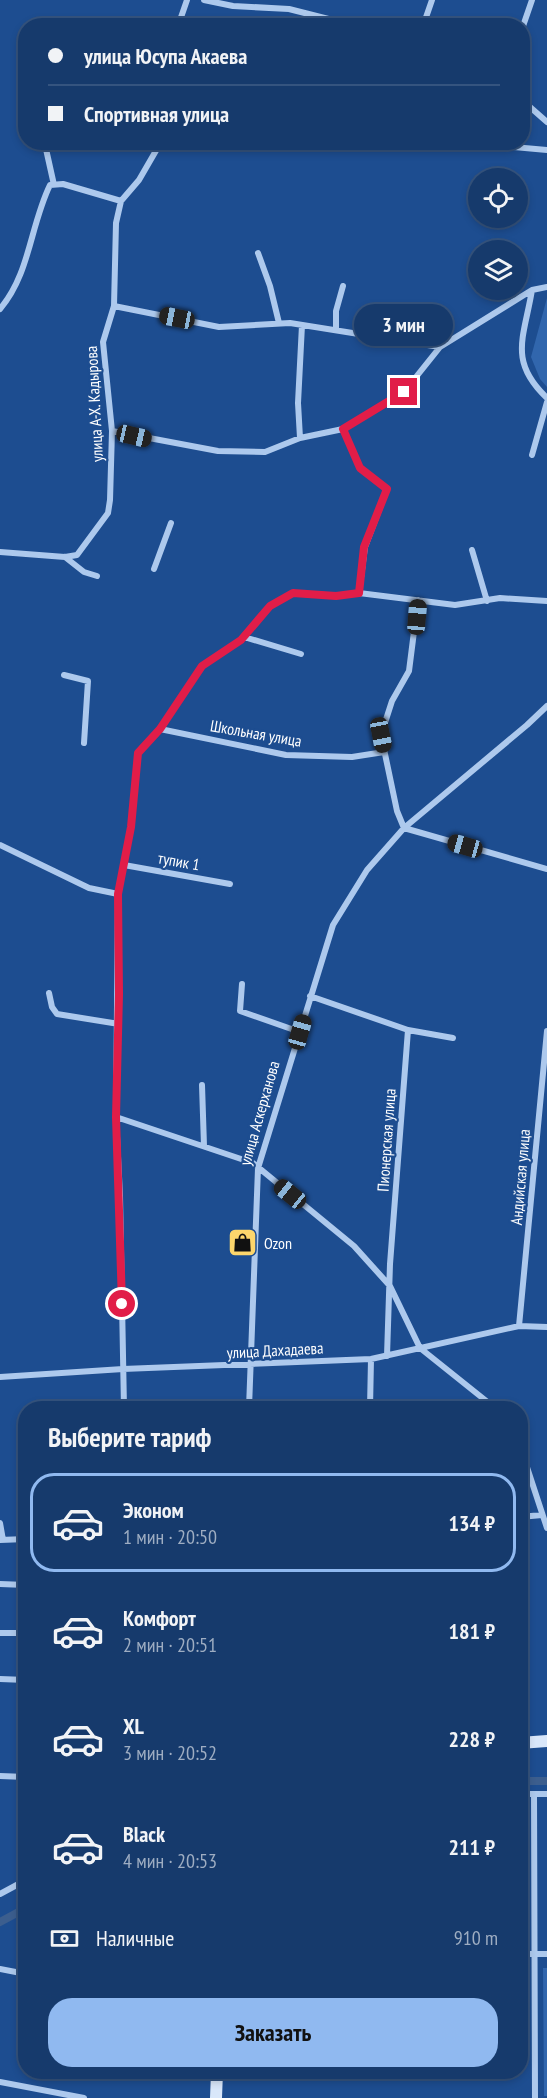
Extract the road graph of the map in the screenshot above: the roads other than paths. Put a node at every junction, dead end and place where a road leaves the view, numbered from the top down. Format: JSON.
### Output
{"nodes":[{"id":1,"x":187,"y":0,"type":"edge"},
{"id":2,"x":204,"y":0,"type":"edge"},
{"id":3,"x":432,"y":0,"type":"edge"},
{"id":4,"x":532,"y":0,"type":"edge"},
{"id":5,"x":181,"y":18,"type":"edge"},
{"id":6,"x":324,"y":18,"type":"edge"},
{"id":7,"x":426,"y":18,"type":"edge"},
{"id":8,"x":526,"y":18,"type":"edge"},
{"id":9,"x":530,"y":107,"type":"edge"},
{"id":10,"x":547,"y":122,"type":"edge"},
{"id":11,"x":530,"y":148,"type":"edge"},
{"id":12,"x":46,"y":150,"type":"edge"},
{"id":13,"x":157,"y":150,"type":"edge"},
{"id":14,"x":547,"y":150,"type":"edge"},
{"id":15,"x":54,"y":185,"type":"junction"},
{"id":16,"x":121,"y":201,"type":"junction"},
{"id":17,"x":258,"y":253,"type":"dead end"},
{"id":18,"x":343,"y":286,"type":"dead end"},
{"id":19,"x":547,"y":287,"type":"edge"},
{"id":20,"x":532,"y":290,"type":"junction"},
{"id":21,"x":114,"y":306,"type":"junction"},
{"id":22,"x":0,"y":309,"type":"edge"},
{"id":23,"x":279,"y":323,"type":"junction"},
{"id":24,"x":302,"y":325,"type":"junction"},
{"id":25,"x":336,"y":330,"type":"junction"},
{"id":26,"x":440,"y":347,"type":"junction"},
{"id":27,"x":547,"y":400,"type":"edge"},
{"id":28,"x":343,"y":429,"type":"junction"},
{"id":29,"x":112,"y":431,"type":"junction"},
{"id":30,"x":300,"y":438,"type":"junction"},
{"id":31,"x":532,"y":455,"type":"dead end"},
{"id":32,"x":171,"y":523,"type":"dead end"},
{"id":33,"x":472,"y":549,"type":"dead end"},
{"id":34,"x":0,"y":552,"type":"edge"},
{"id":35,"x":65,"y":557,"type":"junction"},
{"id":36,"x":154,"y":569,"type":"dead end"},
{"id":37,"x":97,"y":576,"type":"dead end"},
{"id":38,"x":359,"y":593,"type":"junction"},
{"id":39,"x":418,"y":600,"type":"junction"},
{"id":40,"x":487,"y":601,"type":"junction"},
{"id":41,"x":547,"y":601,"type":"edge"},
{"id":42,"x":244,"y":637,"type":"junction"},
{"id":43,"x":301,"y":654,"type":"dead end"},
{"id":44,"x":64,"y":675,"type":"dead end"},
{"id":45,"x":547,"y":706,"type":"edge"},
{"id":46,"x":160,"y":729,"type":"junction"},
{"id":47,"x":84,"y":743,"type":"dead end"},
{"id":48,"x":384,"y":752,"type":"junction"},
{"id":49,"x":404,"y":828,"type":"junction"},
{"id":50,"x":0,"y":845,"type":"edge"},
{"id":51,"x":124,"y":865,"type":"junction"},
{"id":52,"x":547,"y":869,"type":"edge"},
{"id":53,"x":230,"y":884,"type":"dead end"},
{"id":54,"x":118,"y":894,"type":"junction"},
{"id":55,"x":242,"y":984,"type":"dead end"},
{"id":56,"x":50,"y":993,"type":"dead end"},
{"id":57,"x":310,"y":996,"type":"junction"},
{"id":58,"x":119,"y":1024,"type":"junction"},
{"id":59,"x":408,"y":1030,"type":"junction"},
{"id":60,"x":547,"y":1031,"type":"edge"},
{"id":61,"x":300,"y":1032,"type":"junction"},
{"id":62,"x":453,"y":1038,"type":"dead end"},
{"id":63,"x":202,"y":1085,"type":"dead end"},
{"id":64,"x":116,"y":1117,"type":"junction"},
{"id":65,"x":204,"y":1146,"type":"junction"},
{"id":66,"x":258,"y":1168,"type":"junction"},
{"id":67,"x":390,"y":1286,"type":"junction"},
{"id":68,"x":519,"y":1326,"type":"junction"},
{"id":69,"x":547,"y":1327,"type":"edge"},
{"id":70,"x":420,"y":1348,"type":"junction"},
{"id":71,"x":387,"y":1356,"type":"junction"},
{"id":72,"x":371,"y":1359,"type":"junction"},
{"id":73,"x":252,"y":1366,"type":"junction"},
{"id":74,"x":123,"y":1369,"type":"junction"},
{"id":75,"x":0,"y":1377,"type":"edge"},
{"id":76,"x":124,"y":1401,"type":"edge"},
{"id":77,"x":250,"y":1401,"type":"edge"},
{"id":78,"x":370,"y":1401,"type":"edge"},
{"id":79,"x":486,"y":1401,"type":"edge"},
{"id":80,"x":528,"y":1463,"type":"edge"},
{"id":81,"x":542,"y":1515,"type":"junction"},
{"id":82,"x":528,"y":1516,"type":"edge"},
{"id":83,"x":0,"y":1523,"type":"edge"},
{"id":84,"x":547,"y":1528,"type":"edge"},
{"id":85,"x":18,"y":1539,"type":"edge"},
{"id":86,"x":1,"y":1540,"type":"edge"},
{"id":87,"x":0,"y":1584,"type":"edge"},
{"id":88,"x":18,"y":1585,"type":"edge"},
{"id":89,"x":18,"y":1633,"type":"edge"},
{"id":90,"x":0,"y":1634,"type":"edge"},
{"id":91,"x":0,"y":1679,"type":"edge"},
{"id":92,"x":18,"y":1680,"type":"edge"},
{"id":93,"x":547,"y":1741,"type":"edge"},
{"id":94,"x":528,"y":1742,"type":"edge"},
{"id":95,"x":0,"y":1776,"type":"edge"},
{"id":96,"x":18,"y":1777,"type":"edge"},
{"id":97,"x":528,"y":1794,"type":"edge"},
{"id":98,"x":534,"y":1794,"type":"junction"},
{"id":99,"x":547,"y":1794,"type":"edge"},
{"id":100,"x":18,"y":1884,"type":"edge"},
{"id":101,"x":0,"y":1894,"type":"edge"},
{"id":102,"x":528,"y":1954,"type":"edge"},
{"id":103,"x":535,"y":1954,"type":"junction"},
{"id":104,"x":547,"y":1954,"type":"edge"},
{"id":105,"x":0,"y":1970,"type":"edge"},
{"id":106,"x":18,"y":1973,"type":"edge"},
{"id":107,"x":217,"y":2079,"type":"edge"},
{"id":108,"x":0,"y":2082,"type":"edge"},
{"id":109,"x":84,"y":2098,"type":"edge"},
{"id":110,"x":216,"y":2098,"type":"edge"},
{"id":111,"x":535,"y":2098,"type":"edge"}],
"edges":[{"from":1,"to":5,"type":"street"},
{"from":2,"to":6,"type":"street"},
{"from":3,"to":7,"type":"street"},
{"from":4,"to":8,"type":"street"},
{"from":9,"to":10,"type":"street"},
{"from":11,"to":14,"type":"street"},
{"from":12,"to":15,"type":"street"},
{"from":13,"to":16,"type":"street","name":"улица А-Х. Кадырова"},
{"from":15,"to":16,"type":"street"},
{"from":15,"to":22,"type":"street"},
{"from":16,"to":21,"type":"street","name":"улица А-Х. Кадырова"},
{"from":17,"to":23,"type":"street"},
{"from":18,"to":25,"type":"street"},
{"from":19,"to":20,"type":"street"},
{"from":20,"to":26,"type":"street"},
{"from":20,"to":27,"type":"street"},
{"from":21,"to":23,"type":"street"},
{"from":21,"to":29,"type":"street","name":"улица А-Х. Кадырова"},
{"from":23,"to":24,"type":"street"},
{"from":24,"to":25,"type":"street"},
{"from":24,"to":30,"type":"street"},
{"from":25,"to":26,"type":"street"},
{"from":26,"to":28,"type":"street"},
{"from":27,"to":31,"type":"street"},
{"from":28,"to":30,"type":"street"},
{"from":28,"to":38,"type":"street"},
{"from":29,"to":30,"type":"street"},
{"from":29,"to":35,"type":"street","name":"улица А-Х. Кадырова"},
{"from":32,"to":36,"type":"street"},
{"from":33,"to":40,"type":"street"},
{"from":34,"to":35,"type":"street"},
{"from":35,"to":37,"type":"street"},
{"from":38,"to":39,"type":"street"},
{"from":38,"to":42,"type":"street"},
{"from":39,"to":40,"type":"street"},
{"from":39,"to":48,"type":"street"},
{"from":40,"to":41,"type":"street"},
{"from":42,"to":43,"type":"street"},
{"from":42,"to":46,"type":"street"},
{"from":44,"to":47,"type":"street"},
{"from":45,"to":49,"type":"street","name":"улица Аскерханова"},
{"from":46,"to":48,"type":"street","name":"Школьная улица"},
{"from":46,"to":51,"type":"street"},
{"from":48,"to":49,"type":"street"},
{"from":49,"to":52,"type":"street"},
{"from":49,"to":57,"type":"street","name":"улица Аскерханова"},
{"from":50,"to":54,"type":"street"},
{"from":51,"to":53,"type":"street","name":"тупик 1"},
{"from":51,"to":54,"type":"street"},
{"from":54,"to":58,"type":"street"},
{"from":55,"to":61,"type":"street"},
{"from":56,"to":58,"type":"street"},
{"from":57,"to":59,"type":"street"},
{"from":57,"to":61,"type":"street","name":"улица Аскерханова"},
{"from":58,"to":64,"type":"street"},
{"from":59,"to":62,"type":"street"},
{"from":59,"to":67,"type":"street","name":"Пионерская улица"},
{"from":60,"to":68,"type":"street","name":"Андийская улица"},
{"from":61,"to":66,"type":"street","name":"улица Аскерханова"},
{"from":63,"to":65,"type":"street"},
{"from":64,"to":65,"type":"street"},
{"from":64,"to":74,"type":"street"},
{"from":65,"to":66,"type":"street"},
{"from":66,"to":67,"type":"street"},
{"from":66,"to":73,"type":"street","name":"улица Аскерханова"},
{"from":67,"to":70,"type":"street"},
{"from":67,"to":71,"type":"street","name":"Пионерская улица"},
{"from":68,"to":69,"type":"street","name":"улица Дахадаева"},
{"from":68,"to":70,"type":"street","name":"улица Дахадаева"},
{"from":70,"to":71,"type":"street","name":"улица Дахадаева"},
{"from":70,"to":79,"type":"street"},
{"from":71,"to":72,"type":"street","name":"улица Дахадаева"},
{"from":72,"to":73,"type":"street","name":"улица Дахадаева"},
{"from":72,"to":78,"type":"street"},
{"from":73,"to":74,"type":"street","name":"улица Дахадаева"},
{"from":73,"to":77,"type":"street","name":"улица Аскерханова"},
{"from":74,"to":75,"type":"street","name":"улица Дахадаева"},
{"from":74,"to":76,"type":"street"},
{"from":80,"to":81,"type":"street"},
{"from":81,"to":82,"type":"street"},
{"from":81,"to":84,"type":"street"},
{"from":83,"to":86,"type":"street"},
{"from":85,"to":86,"type":"street"},
{"from":87,"to":88,"type":"street"},
{"from":89,"to":90,"type":"street"},
{"from":91,"to":92,"type":"street"},
{"from":93,"to":94,"type":"street"},
{"from":95,"to":96,"type":"street"},
{"from":97,"to":98,"type":"street"},
{"from":98,"to":99,"type":"street"},
{"from":98,"to":103,"type":"street"},
{"from":100,"to":101,"type":"street"},
{"from":102,"to":103,"type":"street"},
{"from":103,"to":104,"type":"street"},
{"from":103,"to":111,"type":"street"},
{"from":105,"to":106,"type":"street"},
{"from":107,"to":110,"type":"street"},
{"from":108,"to":109,"type":"street"}]}
